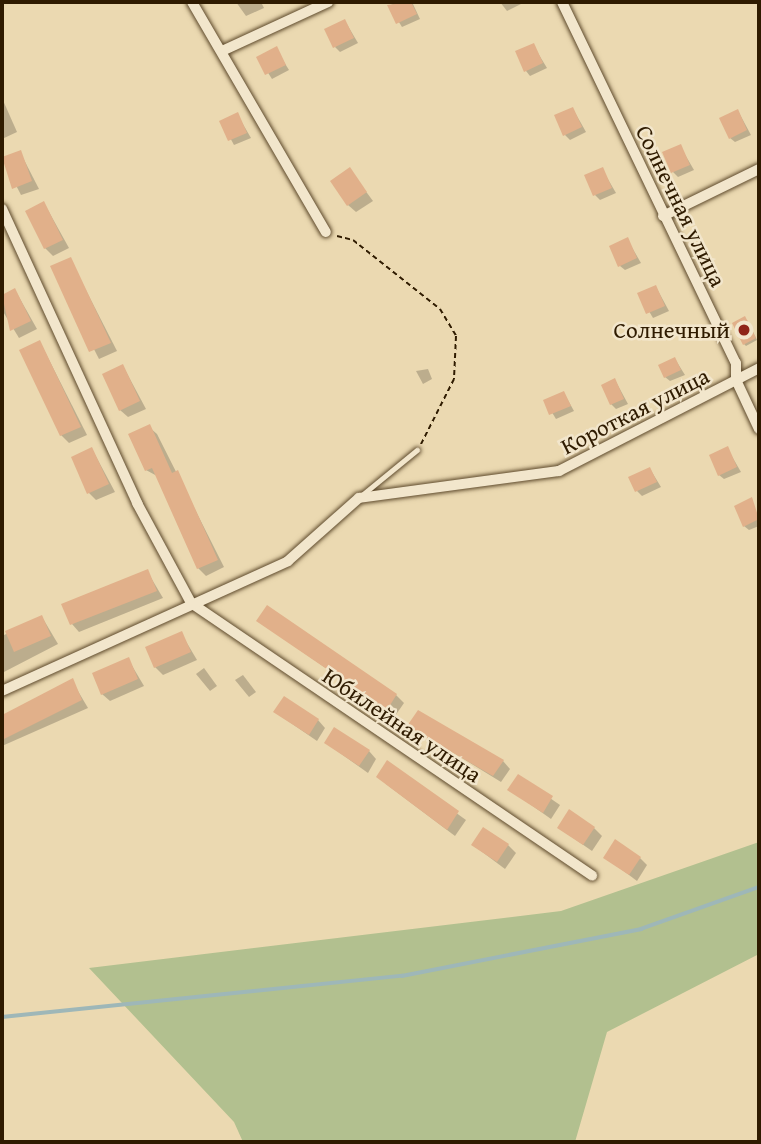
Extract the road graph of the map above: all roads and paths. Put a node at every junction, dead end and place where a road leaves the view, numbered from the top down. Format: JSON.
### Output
{"nodes":[{"id":1,"x":192,"y":2,"type":"edge"},
{"id":2,"x":328,"y":2,"type":"edge"},
{"id":3,"x":562,"y":2,"type":"edge"},
{"id":4,"x":222,"y":51,"type":"junction"},
{"id":5,"x":759,"y":169,"type":"edge"},
{"id":6,"x":2,"y":209,"type":"edge"},
{"id":7,"x":663,"y":216,"type":"junction"},
{"id":8,"x":326,"y":232,"type":"joint"},
{"id":9,"x":759,"y":368,"type":"edge"},
{"id":10,"x":736,"y":380,"type":"junction"},
{"id":11,"x":759,"y":429,"type":"edge"},
{"id":12,"x":417,"y":450,"type":"joint"},
{"id":13,"x":359,"y":498,"type":"junction"},
{"id":14,"x":191,"y":603,"type":"junction"},
{"id":15,"x":2,"y":691,"type":"edge"},
{"id":16,"x":592,"y":876,"type":"dead end"}],
"edges":[{"from":1,"to":4,"type":"street"},
{"from":2,"to":4,"type":"street"},
{"from":3,"to":7,"type":"street","name":"Солнечная улица"},
{"from":4,"to":8,"type":"street"},
{"from":5,"to":7,"type":"street"},
{"from":6,"to":14,"type":"street","name":"Юбилейная улица"},
{"from":7,"to":10,"type":"street","name":"Солнечная улица"},
{"from":8,"to":12,"type":"path"},
{"from":9,"to":10,"type":"street","name":"Короткая улица"},
{"from":10,"to":11,"type":"street","name":"Солнечная улица"},
{"from":10,"to":13,"type":"street","name":"Короткая улица"},
{"from":12,"to":13,"type":"lane"},
{"from":13,"to":14,"type":"street"},
{"from":14,"to":15,"type":"street"},
{"from":14,"to":16,"type":"street","name":"Юбилейная улица"}]}
